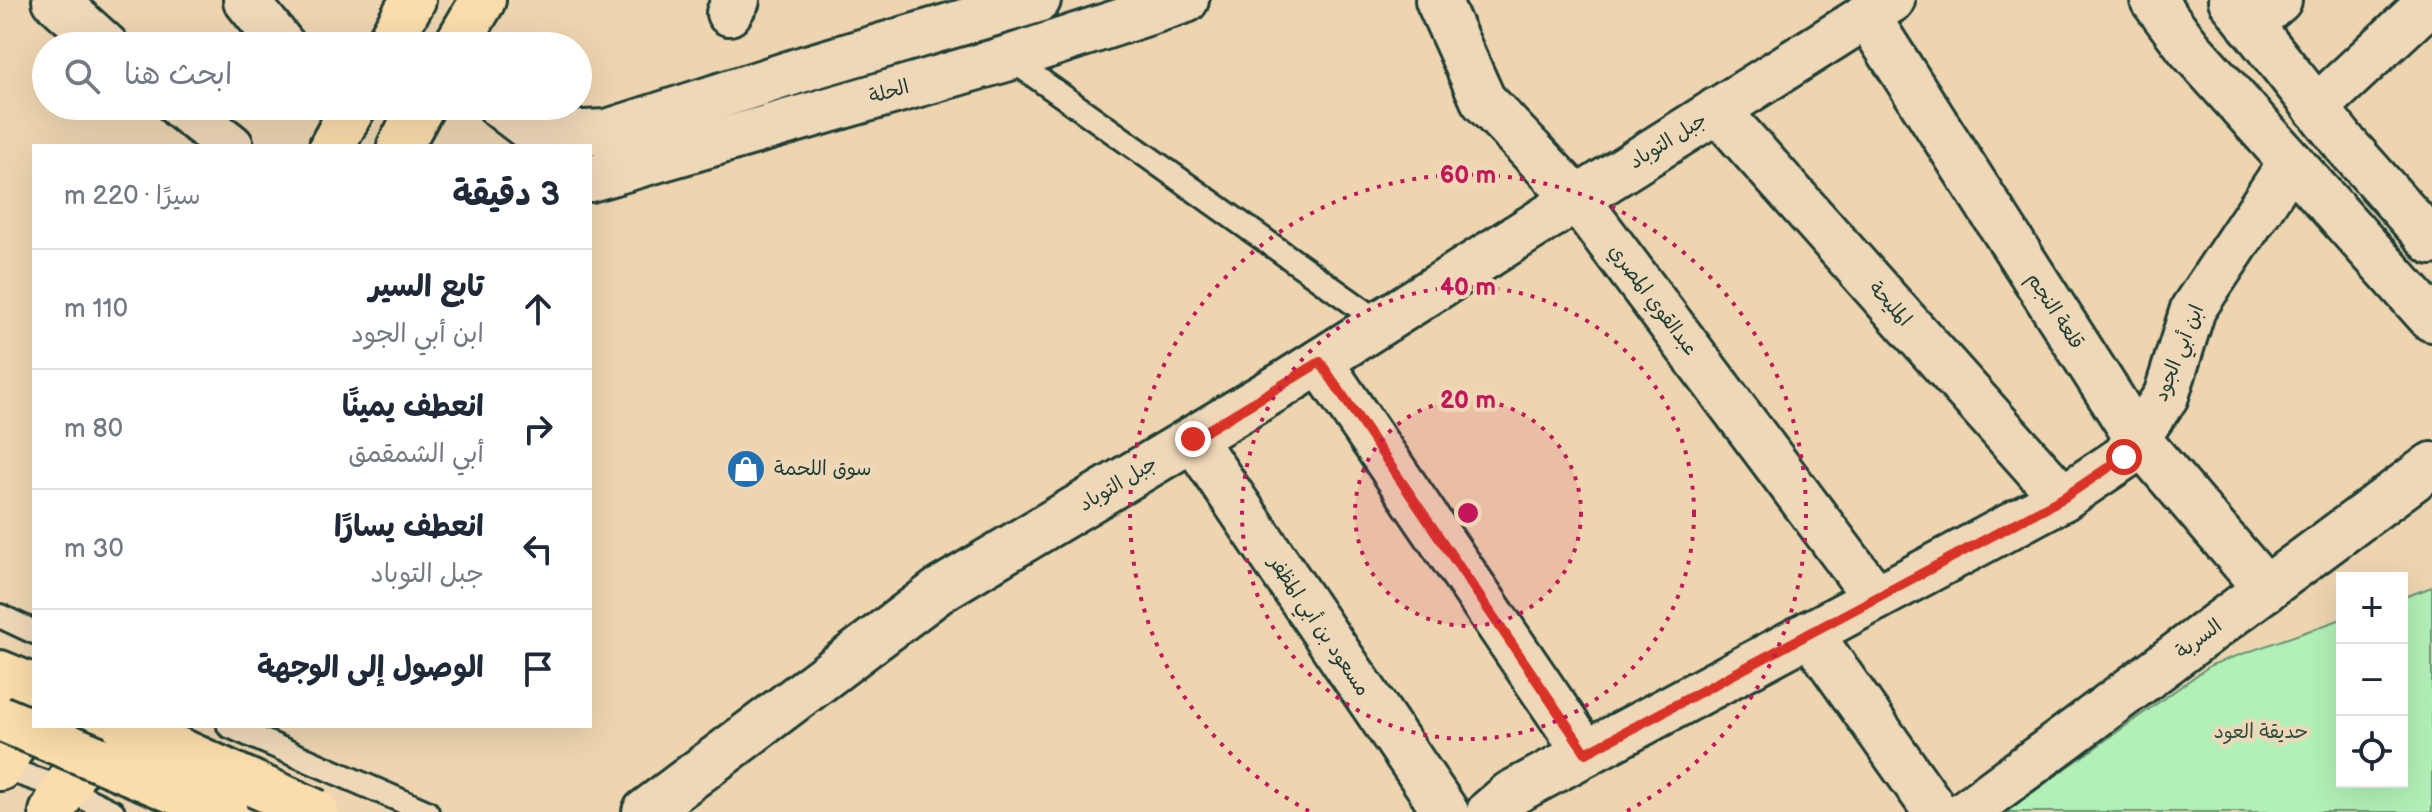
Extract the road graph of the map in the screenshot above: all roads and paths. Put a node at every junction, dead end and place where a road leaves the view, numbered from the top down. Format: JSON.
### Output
{"nodes":[{"id":1,"x":55,"y":0,"type":"edge"},
{"id":2,"x":246,"y":0,"type":"edge"},
{"id":3,"x":413,"y":0,"type":"edge"},
{"id":4,"x":483,"y":0,"type":"edge"},
{"id":5,"x":1186,"y":0,"type":"edge"},
{"id":6,"x":1438,"y":0,"type":"edge"},
{"id":7,"x":2153,"y":0,"type":"edge"},
{"id":8,"x":2432,"y":0,"type":"edge"},
{"id":9,"x":1030,"y":1,"type":"edge"},
{"id":10,"x":1880,"y":8,"type":"edge"},
{"id":11,"x":2253,"y":8,"type":"edge"},
{"id":12,"x":90,"y":32,"type":"edge"},
{"id":13,"x":272,"y":32,"type":"edge"},
{"id":14,"x":395,"y":32,"type":"edge"},
{"id":15,"x":464,"y":32,"type":"edge"},
{"id":16,"x":1009,"y":58,"type":"junction"},
{"id":17,"x":2316,"y":108,"type":"junction"},
{"id":18,"x":1717,"y":110,"type":"junction"},
{"id":19,"x":198,"y":120,"type":"edge"},
{"id":20,"x":414,"y":120,"type":"edge"},
{"id":21,"x":518,"y":120,"type":"edge"},
{"id":22,"x":228,"y":144,"type":"edge"},
{"id":23,"x":401,"y":144,"type":"edge"},
{"id":24,"x":2291,"y":162,"type":"junction"},
{"id":25,"x":592,"y":178,"type":"edge"},
{"id":26,"x":1577,"y":199,"type":"junction"},
{"id":27,"x":2432,"y":242,"type":"edge"},
{"id":28,"x":2432,"y":319,"type":"edge"},
{"id":29,"x":1381,"y":323,"type":"junction"},
{"id":30,"x":1320,"y":362,"type":"junction"},
{"id":31,"x":2137,"y":438,"type":"junction"},
{"id":32,"x":1193,"y":439,"type":"junction"},
{"id":33,"x":2432,"y":465,"type":"edge"},
{"id":34,"x":2063,"y":498,"type":"junction"},
{"id":35,"x":2266,"y":589,"type":"junction"},
{"id":36,"x":1876,"y":598,"type":"junction"},
{"id":37,"x":4,"y":619,"type":"edge"},
{"id":38,"x":32,"y":631,"type":"edge"},
{"id":39,"x":1810,"y":633,"type":"junction"},
{"id":40,"x":0,"y":673,"type":"edge"},
{"id":41,"x":32,"y":686,"type":"edge"},
{"id":42,"x":32,"y":711,"type":"edge"},
{"id":43,"x":0,"y":718,"type":"edge"},
{"id":44,"x":99,"y":728,"type":"edge"},
{"id":45,"x":129,"y":728,"type":"edge"},
{"id":46,"x":234,"y":728,"type":"edge"},
{"id":47,"x":1586,"y":753,"type":"junction"},
{"id":48,"x":0,"y":767,"type":"edge"},
{"id":49,"x":59,"y":800,"type":"edge"},
{"id":50,"x":1508,"y":806,"type":"edge"},
{"id":51,"x":113,"y":812,"type":"edge"},
{"id":52,"x":225,"y":812,"type":"edge"},
{"id":53,"x":316,"y":812,"type":"edge"},
{"id":54,"x":427,"y":812,"type":"edge"},
{"id":55,"x":645,"y":812,"type":"edge"},
{"id":56,"x":1446,"y":812,"type":"edge"},
{"id":57,"x":1936,"y":812,"type":"edge"},
{"id":58,"x":1966,"y":812,"type":"edge"}],
"edges":[{"from":1,"to":12,"type":"street"},
{"from":2,"to":13,"type":"street"},
{"from":3,"to":14,"type":"main road"},
{"from":4,"to":15,"type":"main road"},
{"from":5,"to":16,"type":"street","name":"الحلة"},
{"from":6,"to":26,"type":"street","name":"عبدالقوي المصري"},
{"from":7,"to":24,"type":"street"},
{"from":8,"to":17,"type":"street"},
{"from":9,"to":21,"type":"street"},
{"from":10,"to":18,"type":"street","name":"جبل التوباد"},
{"from":10,"to":31,"type":"street","name":"قلعة النجم"},
{"from":11,"to":17,"type":"street"},
{"from":16,"to":25,"type":"street","name":"الحلة"},
{"from":16,"to":29,"type":"lane"},
{"from":17,"to":27,"type":"street"},
{"from":18,"to":26,"type":"street","name":"جبل التوباد"},
{"from":18,"to":34,"type":"street","name":"المليحة"},
{"from":19,"to":22,"type":"street"},
{"from":20,"to":23,"type":"main road"},
{"from":24,"to":28,"type":"street"},
{"from":24,"to":31,"type":"street","name":"ابن أبي الجود"},
{"from":26,"to":29,"type":"street","name":"جبل التوباد"},
{"from":26,"to":36,"type":"street","name":"عبدالقوي المصري"},
{"from":29,"to":30,"type":"street","name":"جبل التوباد"},
{"from":30,"to":32,"type":"street","name":"جبل التوباد"},
{"from":30,"to":47,"type":"street"},
{"from":31,"to":34,"type":"street","name":"ابن أبي الجود"},
{"from":31,"to":35,"type":"street","name":"قلعة النجم"},
{"from":32,"to":55,"type":"street","name":"جبل التوباد"},
{"from":32,"to":56,"type":"street","name":"مسعود بن أبي المظفر"},
{"from":33,"to":35,"type":"street","name":"السربة"},
{"from":34,"to":36,"type":"street","name":"ابن أبي الجود"},
{"from":35,"to":58,"type":"street","name":"السربة"},
{"from":36,"to":39,"type":"street","name":"ابن أبي الجود"},
{"from":37,"to":38,"type":"lane"},
{"from":39,"to":47,"type":"street","name":"ابن أبي الجود"},
{"from":39,"to":57,"type":"street"},
{"from":40,"to":41,"type":"main road"},
{"from":42,"to":48,"type":"main road"},
{"from":43,"to":52,"type":"main road","bridge":true},
{"from":44,"to":49,"type":"main road"},
{"from":45,"to":53,"type":"main road","bridge":true},
{"from":46,"to":54,"type":"lane"},
{"from":47,"to":50,"type":"street","name":"ابن أبي الجود"},
{"from":48,"to":49,"type":"lane"},
{"from":49,"to":51,"type":"lane"}]}
